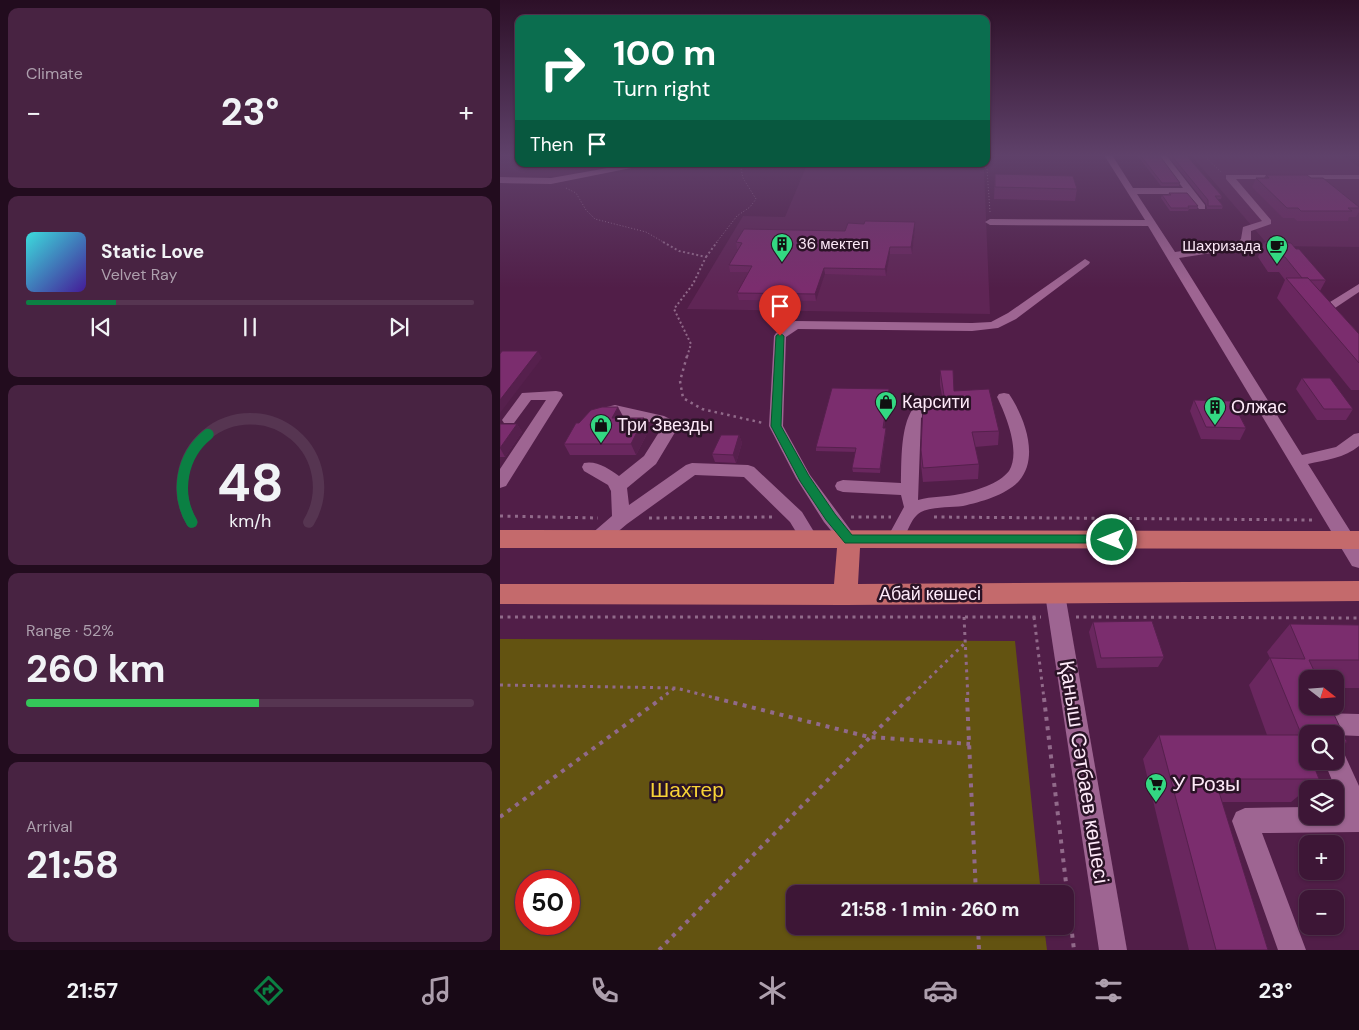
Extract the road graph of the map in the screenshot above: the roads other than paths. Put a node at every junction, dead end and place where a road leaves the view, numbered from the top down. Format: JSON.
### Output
{"nodes":[{"id":1,"x":1136,"y":199,"type":"edge"},
{"id":2,"x":1196,"y":199,"type":"edge"},
{"id":3,"x":1248,"y":199,"type":"edge"},
{"id":4,"x":1202,"y":207,"type":"dead end"},
{"id":5,"x":990,"y":222,"type":"road end"},
{"id":6,"x":1152,"y":223,"type":"junction"},
{"id":7,"x":1172,"y":256,"type":"junction"},
{"id":8,"x":1085,"y":262,"type":"dead end"},
{"id":9,"x":1359,"y":287,"type":"edge"},
{"id":10,"x":1359,"y":342,"type":"edge"},
{"id":11,"x":1004,"y":397,"type":"dead end"},
{"id":12,"x":932,"y":404,"type":"edge"},
{"id":13,"x":586,"y":419,"type":"edge"},
{"id":14,"x":509,"y":420,"type":"dead end"},
{"id":15,"x":1359,"y":438,"type":"edge"},
{"id":16,"x":1298,"y":461,"type":"junction"},
{"id":17,"x":590,"y":467,"type":"dead end"},
{"id":18,"x":500,"y":482,"type":"edge"},
{"id":19,"x":619,"y":485,"type":"junction"},
{"id":20,"x":843,"y":486,"type":"dead end"},
{"id":21,"x":909,"y":489,"type":"junction"},
{"id":22,"x":915,"y":508,"type":"junction"},
{"id":23,"x":621,"y":519,"type":"junction"},
{"id":24,"x":500,"y":539,"type":"edge"},
{"id":25,"x":596,"y":540,"type":"junction"},
{"id":26,"x":810,"y":540,"type":"junction"},
{"id":27,"x":849,"y":540,"type":"junction"},
{"id":28,"x":895,"y":540,"type":"junction"},
{"id":29,"x":1353,"y":540,"type":"edge"},
{"id":30,"x":1359,"y":561,"type":"edge"},
{"id":31,"x":1359,"y":591,"type":"edge"},
{"id":32,"x":500,"y":594,"type":"edge"},
{"id":33,"x":845,"y":595,"type":"junction"},
{"id":34,"x":1057,"y":606,"type":"junction"},
{"id":35,"x":1320,"y":725,"type":"edge"},
{"id":36,"x":1359,"y":725,"type":"edge"},
{"id":37,"x":1339,"y":770,"type":"edge"},
{"id":38,"x":1359,"y":818,"type":"edge"},
{"id":39,"x":1113,"y":950,"type":"edge"},
{"id":40,"x":1292,"y":950,"type":"edge"}],
"edges":[{"from":1,"to":6,"type":"street"},
{"from":2,"to":4,"type":"street"},
{"from":3,"to":7,"type":"street"},
{"from":5,"to":6,"type":"street"},
{"from":6,"to":7,"type":"street"},
{"from":7,"to":16,"type":"street"},
{"from":8,"to":27,"type":"street"},
{"from":9,"to":10,"type":"street"},
{"from":11,"to":22,"type":"street"},
{"from":12,"to":21,"type":"street"},
{"from":13,"to":19,"type":"street"},
{"from":14,"to":18,"type":"street"},
{"from":15,"to":16,"type":"street"},
{"from":16,"to":29,"type":"street"},
{"from":17,"to":19,"type":"street"},
{"from":19,"to":23,"type":"street"},
{"from":20,"to":21,"type":"street"},
{"from":21,"to":22,"type":"street"},
{"from":22,"to":28,"type":"street"},
{"from":23,"to":25,"type":"street"},
{"from":23,"to":26,"type":"street"},
{"from":24,"to":25,"type":"main road"},
{"from":25,"to":26,"type":"main road"},
{"from":26,"to":27,"type":"main road"},
{"from":27,"to":28,"type":"main road"},
{"from":27,"to":33,"type":"main road"},
{"from":28,"to":29,"type":"main road"},
{"from":29,"to":30,"type":"street"},
{"from":31,"to":34,"type":"main road","name":"Абай көшесі"},
{"from":32,"to":33,"type":"main road","name":"Абай көшесі"},
{"from":33,"to":34,"type":"main road","name":"Абай көшесі"},
{"from":34,"to":39,"type":"street","name":"Қаныш Сәтбаев көшесі"},
{"from":35,"to":36,"type":"street"},
{"from":37,"to":38,"type":"street"},
{"from":38,"to":40,"type":"street"}]}
